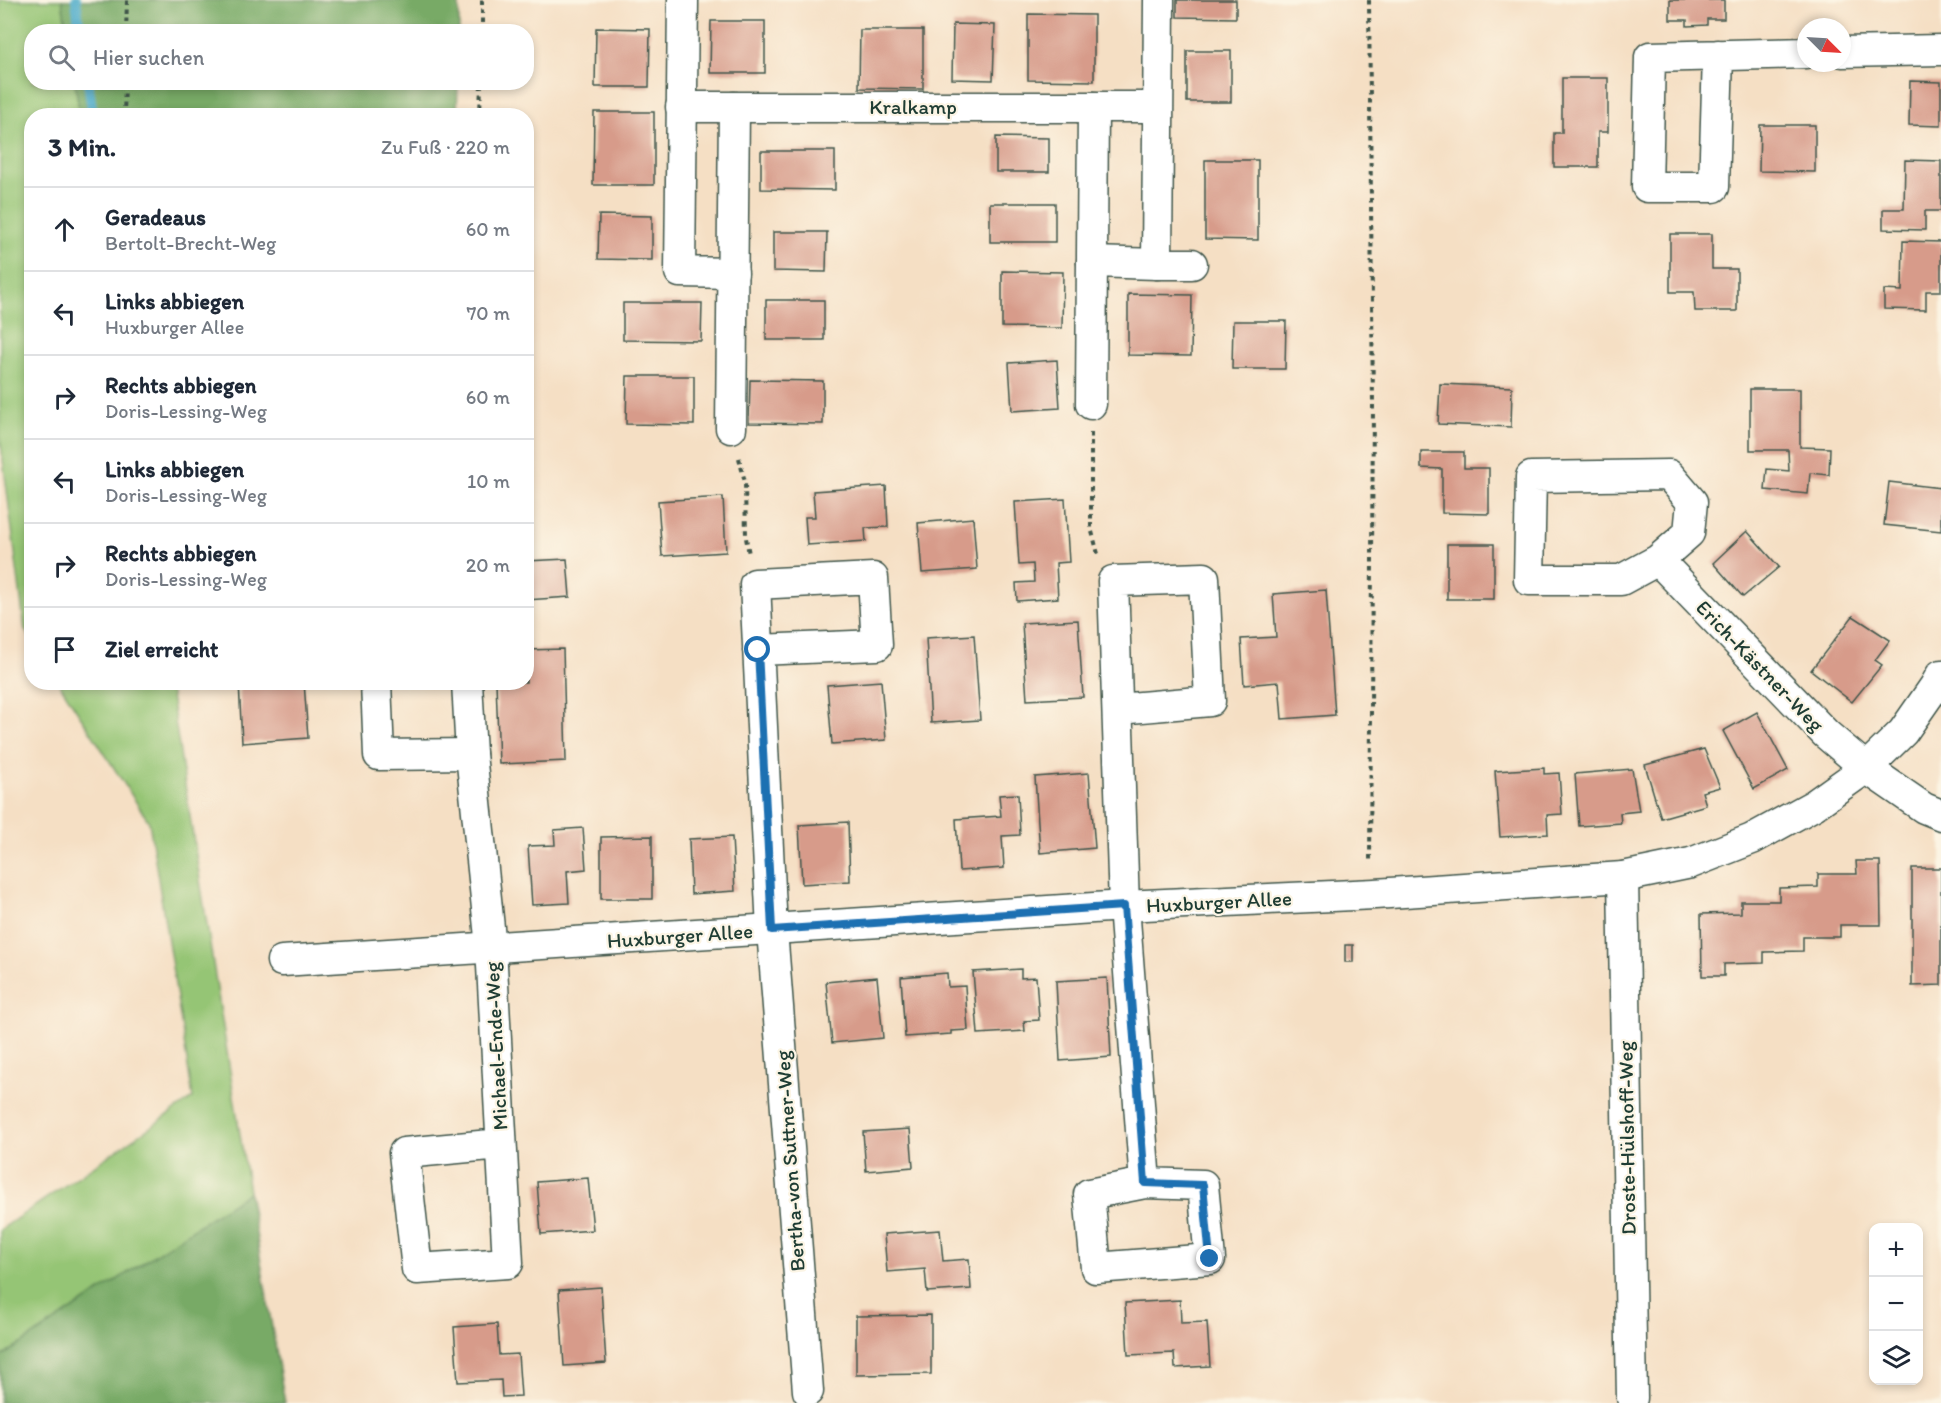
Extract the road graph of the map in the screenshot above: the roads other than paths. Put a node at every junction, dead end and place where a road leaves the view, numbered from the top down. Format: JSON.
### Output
{"nodes":[{"id":1,"x":683,"y":0,"type":"edge"},
{"id":2,"x":1159,"y":0,"type":"edge"},
{"id":3,"x":1941,"y":50,"type":"edge"},
{"id":4,"x":1851,"y":52,"type":"edge"},
{"id":5,"x":1797,"y":53,"type":"edge"},
{"id":6,"x":1718,"y":55,"type":"junction"},
{"id":7,"x":681,"y":107,"type":"junction"},
{"id":8,"x":734,"y":107,"type":"junction"},
{"id":9,"x":1093,"y":107,"type":"junction"},
{"id":10,"x":1157,"y":107,"type":"junction"},
{"id":11,"x":1092,"y":262,"type":"junction"},
{"id":12,"x":1157,"y":264,"type":"junction"},
{"id":13,"x":1192,"y":264,"type":"dead end"},
{"id":14,"x":733,"y":273,"type":"junction"},
{"id":15,"x":1091,"y":404,"type":"road end"},
{"id":16,"x":731,"y":428,"type":"road end"},
{"id":17,"x":1658,"y":560,"type":"junction"},
{"id":18,"x":758,"y":650,"type":"junction"},
{"id":19,"x":1941,"y":675,"type":"edge"},
{"id":20,"x":376,"y":690,"type":"edge"},
{"id":21,"x":467,"y":690,"type":"edge"},
{"id":22,"x":1118,"y":708,"type":"junction"},
{"id":23,"x":471,"y":754,"type":"junction"},
{"id":24,"x":1866,"y":768,"type":"junction"},
{"id":25,"x":1941,"y":815,"type":"edge"},
{"id":26,"x":1623,"y":877,"type":"junction"},
{"id":27,"x":1124,"y":906,"type":"junction"},
{"id":28,"x":772,"y":930,"type":"junction"},
{"id":29,"x":491,"y":947,"type":"junction"},
{"id":30,"x":282,"y":961,"type":"dead end"},
{"id":31,"x":501,"y":1144,"type":"junction"},
{"id":32,"x":1145,"y":1183,"type":"junction"},
{"id":33,"x":808,"y":1391,"type":"dead end"},
{"id":34,"x":1632,"y":1398,"type":"dead end"}],
"edges":[{"from":1,"to":7,"type":"street"},
{"from":2,"to":10,"type":"street"},
{"from":3,"to":4,"type":"street"},
{"from":5,"to":6,"type":"street"},
{"from":6,"to":6,"type":"street"},
{"from":7,"to":8,"type":"street","name":"Kralkamp"},
{"from":7,"to":14,"type":"street"},
{"from":8,"to":9,"type":"street","name":"Kralkamp"},
{"from":8,"to":14,"type":"street"},
{"from":9,"to":10,"type":"street","name":"Kralkamp"},
{"from":9,"to":11,"type":"street"},
{"from":10,"to":12,"type":"street"},
{"from":11,"to":12,"type":"street"},
{"from":11,"to":15,"type":"street"},
{"from":12,"to":13,"type":"street"},
{"from":14,"to":16,"type":"street"},
{"from":17,"to":17,"type":"street"},
{"from":17,"to":24,"type":"street","name":"Erich-Kästner-Weg"},
{"from":18,"to":18,"type":"street","name":"Bertha-von Suttner-Weg"},
{"from":18,"to":28,"type":"street","name":"Bertha-von Suttner-Weg"},
{"from":19,"to":24,"type":"street","name":"Huxburger Allee"},
{"from":20,"to":23,"type":"street"},
{"from":21,"to":23,"type":"street","name":"Michael-Ende-Weg"},
{"from":22,"to":22,"type":"street"},
{"from":22,"to":27,"type":"street"},
{"from":23,"to":29,"type":"street","name":"Michael-Ende-Weg"},
{"from":24,"to":25,"type":"street","name":"Erich-Kästner-Weg"},
{"from":24,"to":26,"type":"street","name":"Huxburger Allee"},
{"from":26,"to":27,"type":"street","name":"Huxburger Allee"},
{"from":26,"to":34,"type":"street","name":"Droste-Hülshoff-Weg"},
{"from":27,"to":28,"type":"street","name":"Huxburger Allee"},
{"from":27,"to":32,"type":"street"},
{"from":28,"to":29,"type":"street","name":"Huxburger Allee"},
{"from":28,"to":33,"type":"street","name":"Bertha-von Suttner-Weg"},
{"from":29,"to":30,"type":"street","name":"Huxburger Allee"},
{"from":29,"to":31,"type":"street","name":"Michael-Ende-Weg"},
{"from":31,"to":31,"type":"street","name":"Michael-Ende-Weg"},
{"from":32,"to":32,"type":"street"}]}
